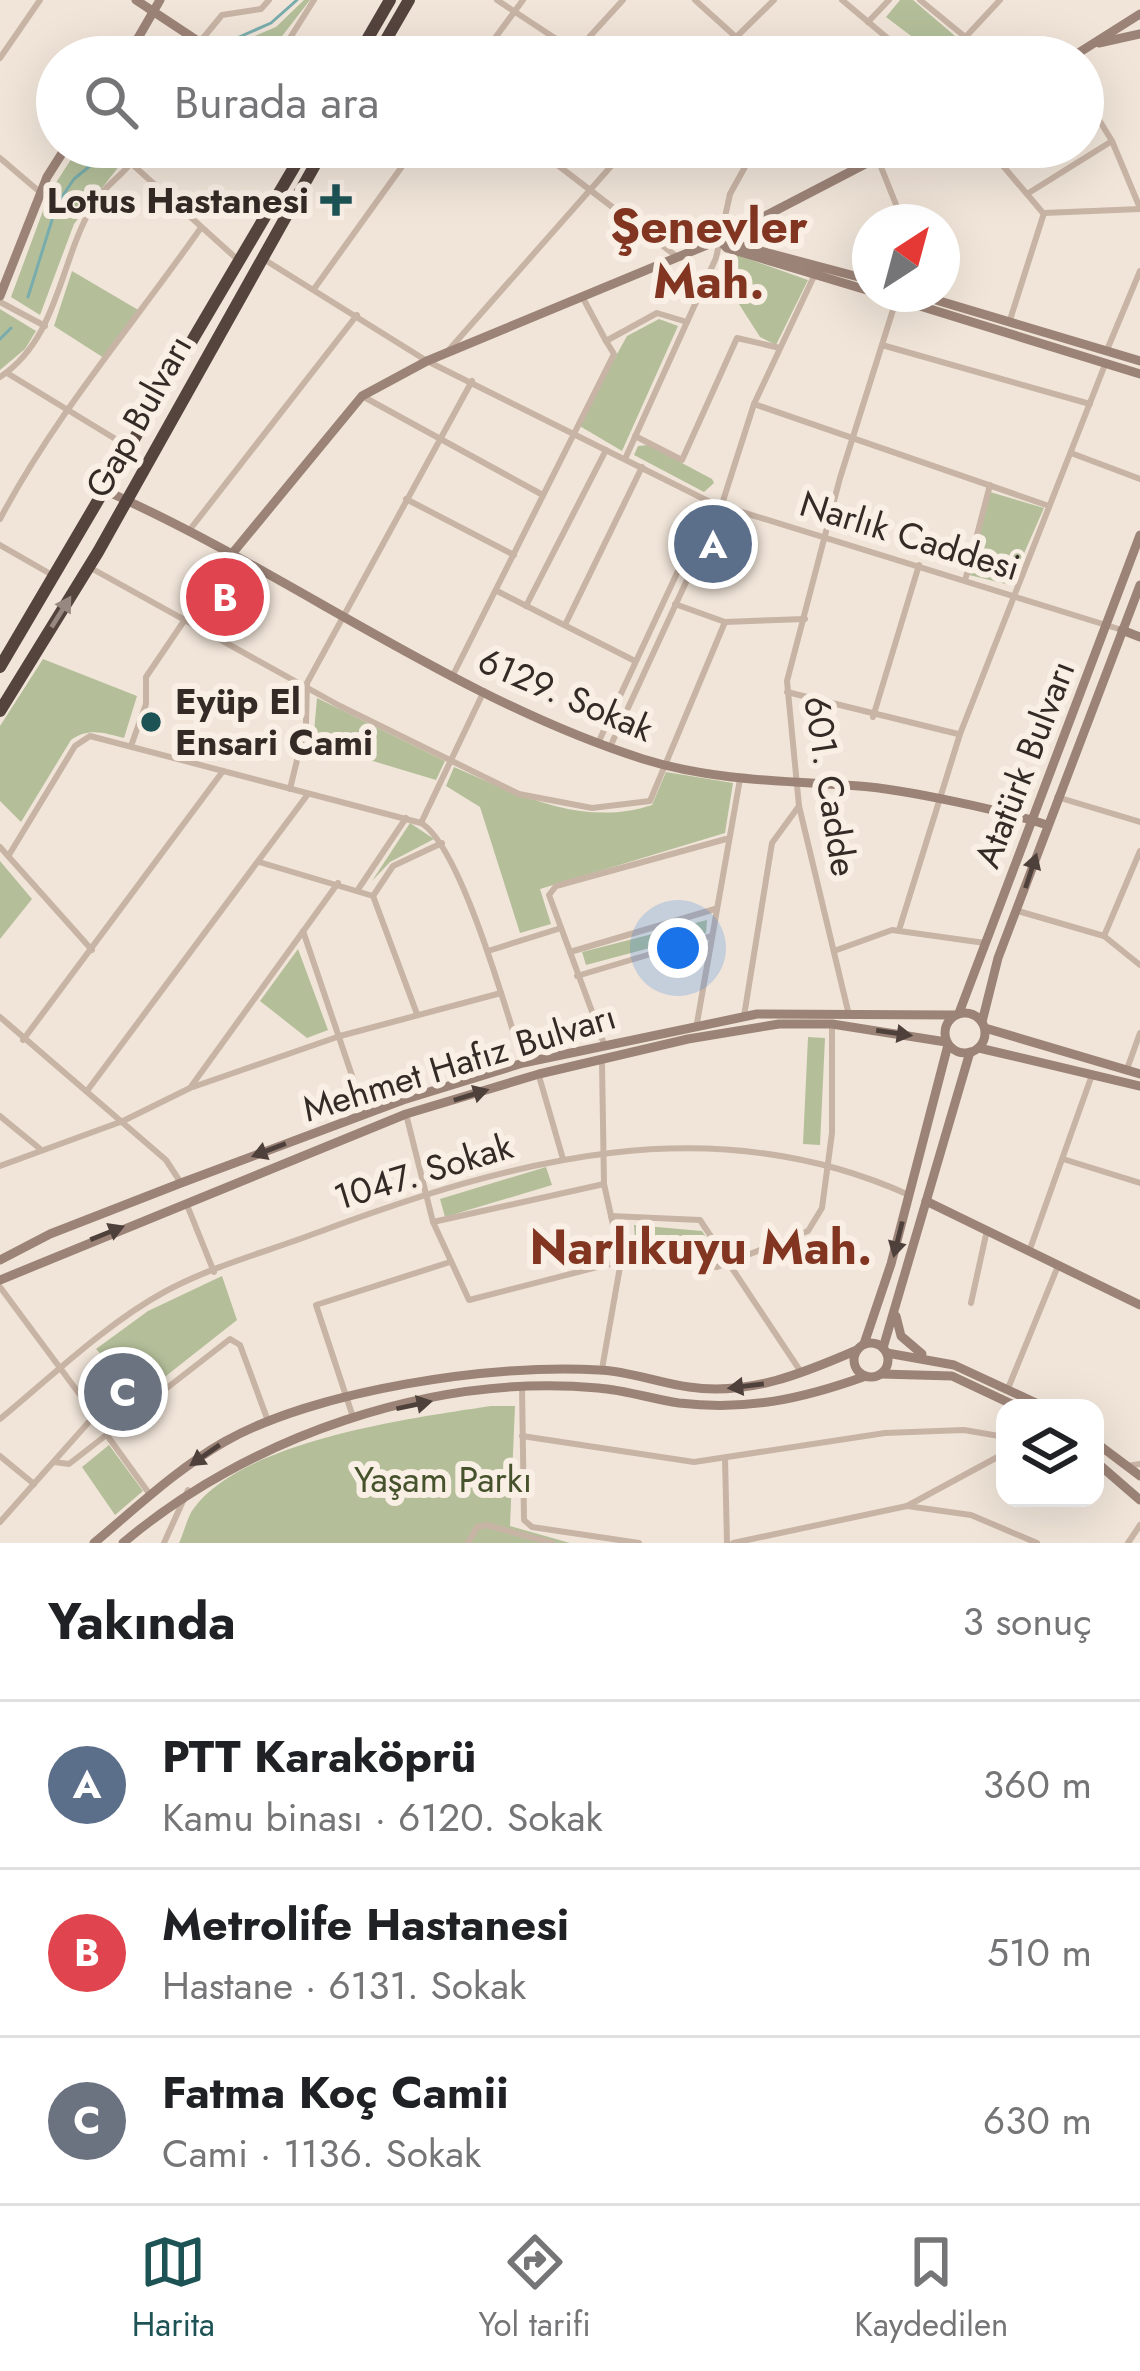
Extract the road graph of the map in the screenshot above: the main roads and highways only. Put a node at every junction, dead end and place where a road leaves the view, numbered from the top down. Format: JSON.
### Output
{"nodes":[{"id":1,"x":136,"y":0,"type":"edge"},
{"id":2,"x":160,"y":0,"type":"edge"},
{"id":3,"x":390,"y":0,"type":"edge"},
{"id":4,"x":409,"y":0,"type":"edge"},
{"id":5,"x":156,"y":14,"type":"junction"},
{"id":6,"x":1140,"y":14,"type":"edge"},
{"id":7,"x":1140,"y":34,"type":"edge"},
{"id":8,"x":141,"y":36,"type":"edge"},
{"id":9,"x":189,"y":36,"type":"edge"},
{"id":10,"x":369,"y":36,"type":"edge"},
{"id":11,"x":388,"y":36,"type":"edge"},
{"id":12,"x":1104,"y":39,"type":"edge"},
{"id":13,"x":1104,"y":42,"type":"edge"},
{"id":14,"x":54,"y":168,"type":"edge"},
{"id":15,"x":294,"y":168,"type":"edge"},
{"id":16,"x":313,"y":168,"type":"edge"},
{"id":17,"x":856,"y":168,"type":"edge"},
{"id":18,"x":719,"y":240,"type":"junction"},
{"id":19,"x":852,"y":275,"type":"edge"},
{"id":20,"x":852,"y":285,"type":"edge"},
{"id":21,"x":1,"y":292,"type":"edge"},
{"id":22,"x":960,"y":308,"type":"edge"},
{"id":23,"x":953,"y":312,"type":"edge"},
{"id":24,"x":1106,"y":356,"type":"junction"},
{"id":25,"x":1140,"y":361,"type":"edge"},
{"id":26,"x":1140,"y":374,"type":"edge"},
{"id":27,"x":104,"y":490,"type":"junction"},
{"id":28,"x":126,"y":500,"type":"junction"},
{"id":29,"x":1140,"y":535,"type":"edge"},
{"id":30,"x":231,"y":555,"type":"junction"},
{"id":31,"x":1140,"y":585,"type":"edge"},
{"id":32,"x":1122,"y":630,"type":"junction"},
{"id":33,"x":1140,"y":637,"type":"edge"},
{"id":34,"x":1,"y":663,"type":"edge"},
{"id":35,"x":0,"y":711,"type":"edge"},
{"id":36,"x":1033,"y":820,"type":"junction"},
{"id":37,"x":1047,"y":825,"type":"junction"},
{"id":38,"x":957,"y":1014,"type":"junction"},
{"id":39,"x":983,"y":1025,"type":"junction"},
{"id":40,"x":947,"y":1043,"type":"junction"},
{"id":41,"x":974,"y":1050,"type":"junction"},
{"id":42,"x":1140,"y":1075,"type":"edge"},
{"id":43,"x":1140,"y":1086,"type":"edge"},
{"id":44,"x":926,"y":1201,"type":"junction"},
{"id":45,"x":0,"y":1260,"type":"edge"},
{"id":46,"x":0,"y":1284,"type":"edge"},
{"id":47,"x":1140,"y":1305,"type":"edge"},
{"id":48,"x":896,"y":1312,"type":"junction"},
{"id":49,"x":861,"y":1347,"type":"junction"},
{"id":50,"x":885,"y":1351,"type":"junction"},
{"id":51,"x":932,"y":1360,"type":"junction"},
{"id":52,"x":881,"y":1374,"type":"junction"},
{"id":53,"x":866,"y":1376,"type":"junction"},
{"id":54,"x":1002,"y":1399,"type":"edge"},
{"id":55,"x":1031,"y":1399,"type":"edge"},
{"id":56,"x":1104,"y":1449,"type":"edge"},
{"id":57,"x":1104,"y":1469,"type":"edge"},
{"id":58,"x":1140,"y":1476,"type":"edge"},
{"id":59,"x":1140,"y":1500,"type":"edge"},
{"id":60,"x":94,"y":1543,"type":"edge"},
{"id":61,"x":123,"y":1543,"type":"edge"}],
"edges":[{"from":1,"to":5,"type":"main road"},
{"from":2,"to":5,"type":"main road"},
{"from":3,"to":10,"type":"highway"},
{"from":4,"to":11,"type":"highway"},
{"from":5,"to":8,"type":"main road"},
{"from":5,"to":9,"type":"main road"},
{"from":6,"to":12,"type":"main road"},
{"from":7,"to":13,"type":"main road"},
{"from":14,"to":21,"type":"main road"},
{"from":15,"to":27,"type":"highway","name":"Gap Bulvarı"},
{"from":16,"to":28,"type":"highway","name":"Gap Bulvarı"},
{"from":17,"to":18,"type":"main road"},
{"from":18,"to":19,"type":"main road"},
{"from":18,"to":20,"type":"main road"},
{"from":18,"to":30,"type":"main road"},
{"from":22,"to":24,"type":"main road"},
{"from":23,"to":24,"type":"main road"},
{"from":24,"to":25,"type":"main road"},
{"from":24,"to":26,"type":"main road"},
{"from":27,"to":28,"type":"main road","name":"6129. Sokak"},
{"from":27,"to":34,"type":"highway","name":"Gap Bulvarı"},
{"from":28,"to":30,"type":"main road","name":"6129. Sokak"},
{"from":35,"to":28,"type":"highway","name":"Gap Bulvarı","one_way":true},
{"from":29,"to":36,"type":"main road","name":"Atatürk Bulvarı"},
{"from":30,"to":36,"type":"main road","name":"6129. Sokak"},
{"from":31,"to":32,"type":"main road","name":"Atatürk Bulvarı"},
{"from":32,"to":33,"type":"main road"},
{"from":32,"to":37,"type":"main road","name":"Atatürk Bulvarı"},
{"from":36,"to":37,"type":"main road","name":"6129. Sokak"},
{"from":36,"to":38,"type":"main road","name":"Atatürk Bulvarı"},
{"from":39,"to":37,"type":"main road","name":"Atatürk Bulvarı","one_way":true},
{"from":38,"to":39,"type":"main road","name":"Mehmet Hafız Bulvarı"},
{"from":38,"to":40,"type":"main road","name":"Atatürk Bulvarı"},
{"from":38,"to":45,"type":"main road","name":"Mehmet Hafız Bulvarı","one_way":true},
{"from":39,"to":41,"type":"main road","name":"Atatürk Bulvarı"},
{"from":39,"to":42,"type":"main road","name":"Mehmet Hafız Bulvarı"},
{"from":40,"to":41,"type":"main road","name":"Mehmet Hafız Bulvarı"},
{"from":46,"to":40,"type":"main road","name":"Mehmet Hafız Bulvarı","one_way":true},
{"from":40,"to":49,"type":"main road","one_way":true},
{"from":41,"to":43,"type":"main road","name":"Mehmet Hafız Bulvarı"},
{"from":41,"to":44,"type":"main road"},
{"from":44,"to":47,"type":"main road"},
{"from":44,"to":48,"type":"main road"},
{"from":48,"to":50,"type":"main road"},
{"from":48,"to":51,"type":"main road"},
{"from":49,"to":50,"type":"main road"},
{"from":49,"to":53,"type":"main road"},
{"from":49,"to":60,"type":"main road","one_way":true},
{"from":50,"to":51,"type":"main road"},
{"from":50,"to":52,"type":"main road"},
{"from":51,"to":55,"type":"main road"},
{"from":52,"to":53,"type":"main road"},
{"from":52,"to":54,"type":"main road"},
{"from":61,"to":53,"type":"main road","one_way":true},
{"from":56,"to":58,"type":"main road"},
{"from":57,"to":59,"type":"main road"}]}
